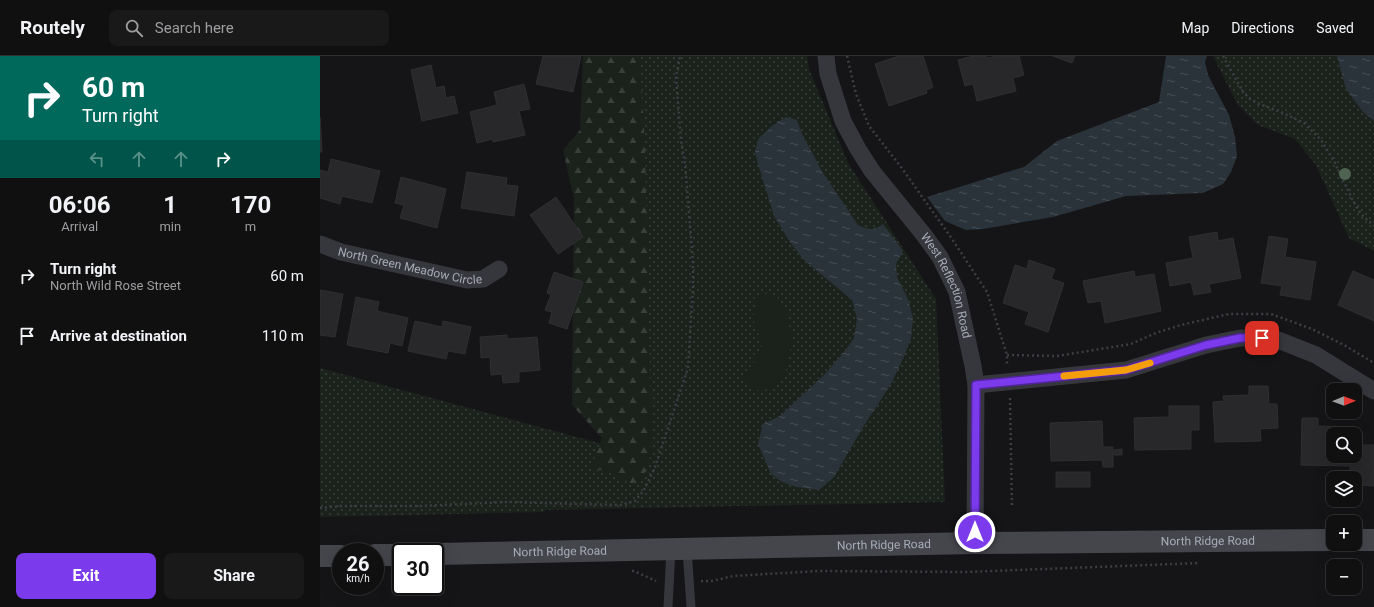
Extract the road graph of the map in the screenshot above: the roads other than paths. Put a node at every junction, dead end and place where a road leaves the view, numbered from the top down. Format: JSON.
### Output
{"nodes":[{"id":1,"x":826,"y":56,"type":"edge"},
{"id":2,"x":320,"y":244,"type":"edge"},
{"id":3,"x":499,"y":269,"type":"dead end"},
{"id":4,"x":976,"y":385,"type":"junction"},
{"id":5,"x":1374,"y":391,"type":"edge"},
{"id":6,"x":1326,"y":540,"type":"edge"},
{"id":7,"x":1374,"y":540,"type":"edge"},
{"id":8,"x":975,"y":543,"type":"junction"},
{"id":9,"x":1362,"y":547,"type":"edge"},
{"id":10,"x":679,"y":549,"type":"junction"},
{"id":11,"x":444,"y":554,"type":"edge"},
{"id":12,"x":320,"y":556,"type":"edge"},
{"id":13,"x":332,"y":556,"type":"edge"},
{"id":14,"x":668,"y":607,"type":"edge"},
{"id":15,"x":691,"y":607,"type":"edge"}],
"edges":[{"from":1,"to":4,"type":"street","name":"West Reflection Road"},
{"from":2,"to":3,"type":"street","name":"North Green Meadow Circle"},
{"from":4,"to":5,"type":"street"},
{"from":4,"to":8,"type":"street","name":"West Reflection Road"},
{"from":6,"to":8,"type":"main road","name":"North Ridge Road"},
{"from":7,"to":9,"type":"main road"},
{"from":8,"to":10,"type":"main road","name":"North Ridge Road"},
{"from":10,"to":11,"type":"main road","name":"North Ridge Road"},
{"from":10,"to":14,"type":"lane"},
{"from":10,"to":15,"type":"lane"},
{"from":12,"to":13,"type":"main road"}]}
